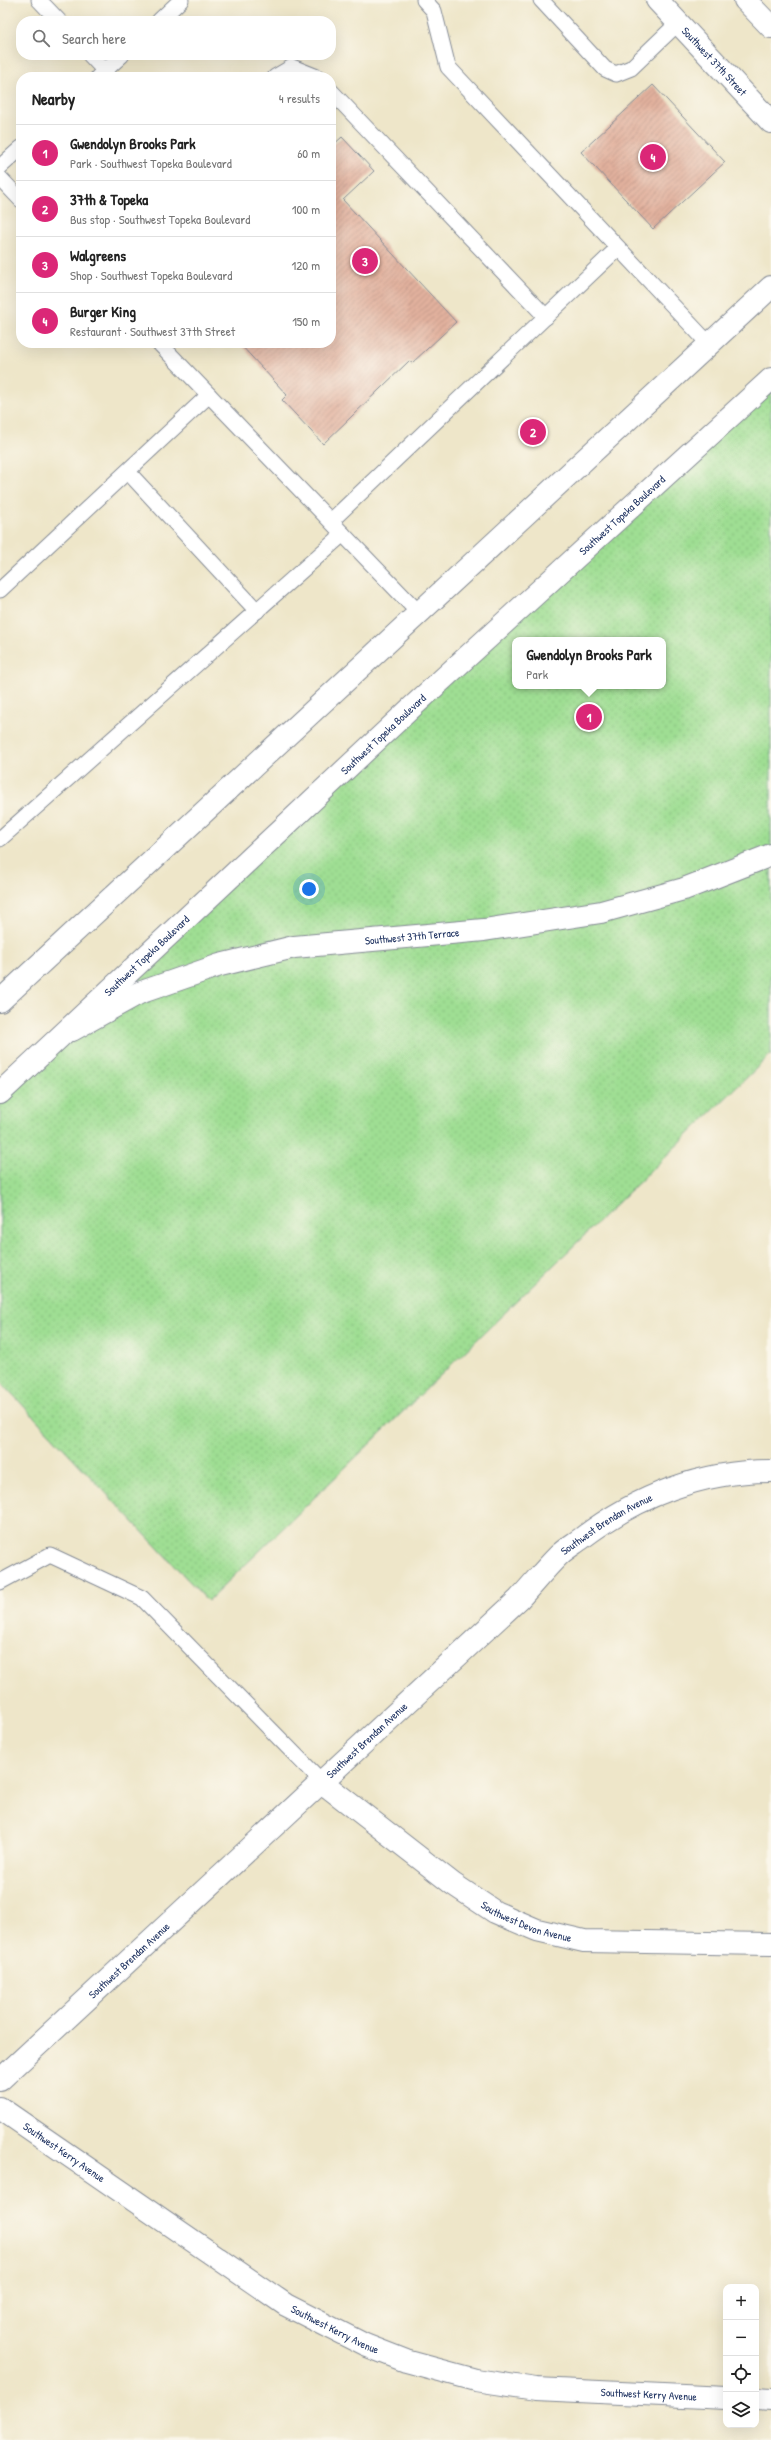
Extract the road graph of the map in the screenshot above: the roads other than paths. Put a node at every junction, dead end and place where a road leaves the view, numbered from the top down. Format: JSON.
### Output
{"nodes":[{"id":1,"x":39,"y":0,"type":"edge"},
{"id":2,"x":181,"y":0,"type":"edge"},
{"id":3,"x":424,"y":0,"type":"edge"},
{"id":4,"x":541,"y":0,"type":"edge"},
{"id":5,"x":657,"y":0,"type":"edge"},
{"id":6,"x":745,"y":0,"type":"edge"},
{"id":7,"x":54,"y":16,"type":"edge"},
{"id":8,"x":164,"y":16,"type":"edge"},
{"id":9,"x":678,"y":23,"type":"junction"},
{"id":10,"x":771,"y":28,"type":"edge"},
{"id":11,"x":93,"y":60,"type":"edge"},
{"id":12,"x":116,"y":60,"type":"edge"},
{"id":13,"x":100,"y":72,"type":"edge"},
{"id":14,"x":103,"y":72,"type":"edge"},
{"id":15,"x":284,"y":72,"type":"edge"},
{"id":16,"x":304,"y":72,"type":"edge"},
{"id":17,"x":336,"y":96,"type":"edge"},
{"id":18,"x":771,"y":122,"type":"edge"},
{"id":19,"x":16,"y":153,"type":"edge"},
{"id":20,"x":0,"y":167,"type":"edge"},
{"id":21,"x":0,"y":178,"type":"edge"},
{"id":22,"x":16,"y":195,"type":"edge"},
{"id":23,"x":618,"y":248,"type":"junction"},
{"id":24,"x":771,"y":287,"type":"edge"},
{"id":25,"x":546,"y":317,"type":"junction"},
{"id":26,"x":709,"y":344,"type":"junction"},
{"id":27,"x":164,"y":348,"type":"edge"},
{"id":28,"x":771,"y":379,"type":"edge"},
{"id":29,"x":209,"y":395,"type":"junction"},
{"id":30,"x":128,"y":472,"type":"junction"},
{"id":31,"x":331,"y":522,"type":"junction"},
{"id":32,"x":343,"y":534,"type":"junction"},
{"id":33,"x":0,"y":590,"type":"edge"},
{"id":34,"x":257,"y":611,"type":"junction"},
{"id":35,"x":419,"y":613,"type":"junction"},
{"id":36,"x":0,"y":839,"type":"edge"},
{"id":37,"x":771,"y":855,"type":"edge"},
{"id":38,"x":0,"y":1001,"type":"edge"},
{"id":39,"x":61,"y":1037,"type":"junction"},
{"id":40,"x":0,"y":1093,"type":"edge"},
{"id":41,"x":771,"y":1471,"type":"edge"},
{"id":42,"x":0,"y":1582,"type":"edge"},
{"id":43,"x":323,"y":1783,"type":"junction"},
{"id":44,"x":771,"y":1944,"type":"edge"},
{"id":45,"x":0,"y":2080,"type":"edge"},
{"id":46,"x":0,"y":2108,"type":"edge"},
{"id":47,"x":723,"y":2398,"type":"edge"},
{"id":48,"x":759,"y":2399,"type":"edge"},
{"id":49,"x":771,"y":2400,"type":"edge"}],
"edges":[{"from":1,"to":7,"type":"lane"},
{"from":2,"to":8,"type":"lane"},
{"from":3,"to":23,"type":"lane"},
{"from":4,"to":9,"type":"lane"},
{"from":5,"to":9,"type":"street","name":"Southwest 37th Street"},
{"from":6,"to":10,"type":"street"},
{"from":9,"to":18,"type":"street","name":"Southwest 37th Street"},
{"from":11,"to":13,"type":"lane"},
{"from":12,"to":14,"type":"lane"},
{"from":15,"to":16,"type":"lane"},
{"from":17,"to":25,"type":"lane"},
{"from":19,"to":20,"type":"lane"},
{"from":21,"to":22,"type":"lane"},
{"from":23,"to":25,"type":"lane"},
{"from":23,"to":26,"type":"lane"},
{"from":24,"to":26,"type":"street"},
{"from":25,"to":31,"type":"lane"},
{"from":26,"to":35,"type":"street"},
{"from":27,"to":29,"type":"lane"},
{"from":28,"to":39,"type":"street","name":"Southwest Topeka Boulevard"},
{"from":29,"to":30,"type":"lane"},
{"from":29,"to":31,"type":"lane"},
{"from":30,"to":33,"type":"lane"},
{"from":30,"to":34,"type":"lane"},
{"from":31,"to":32,"type":"lane"},
{"from":32,"to":34,"type":"lane"},
{"from":32,"to":35,"type":"lane"},
{"from":34,"to":36,"type":"lane"},
{"from":35,"to":38,"type":"street"},
{"from":37,"to":39,"type":"street","name":"Southwest 37th Terrace"},
{"from":39,"to":40,"type":"street","name":"Southwest Topeka Boulevard"},
{"from":41,"to":43,"type":"street","name":"Southwest Brendan Avenue"},
{"from":42,"to":43,"type":"lane"},
{"from":43,"to":44,"type":"street","name":"Southwest Devon Avenue"},
{"from":43,"to":45,"type":"street","name":"Southwest Brendan Avenue"},
{"from":46,"to":47,"type":"street","name":"Southwest Kerry Avenue"},
{"from":48,"to":49,"type":"street"}]}
